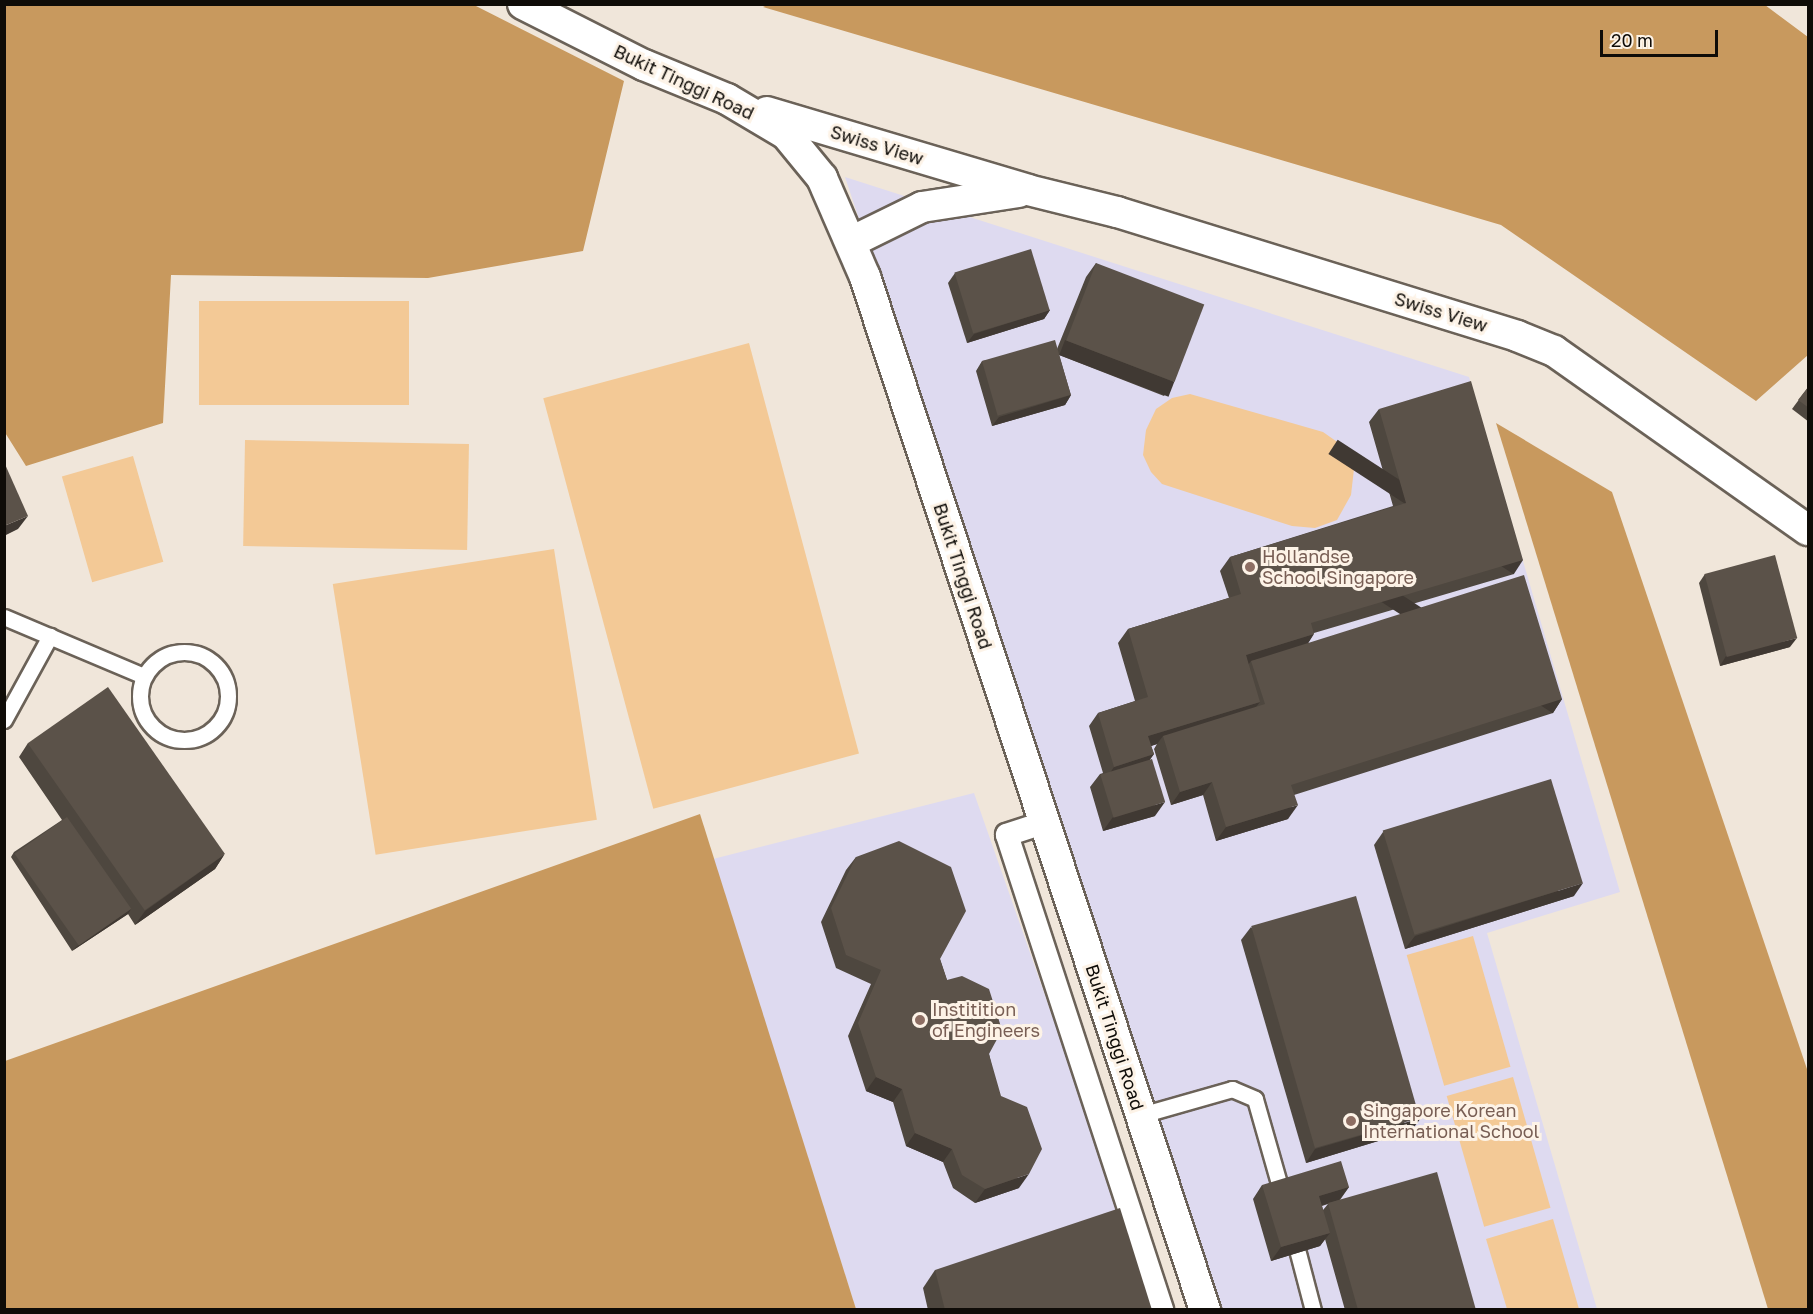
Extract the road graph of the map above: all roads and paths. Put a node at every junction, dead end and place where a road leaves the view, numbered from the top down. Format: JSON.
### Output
{"nodes":[{"id":1,"x":523,"y":4,"type":"edge"},
{"id":2,"x":727,"y":99,"type":"junction"},
{"id":3,"x":1028,"y":190,"type":"junction"},
{"id":4,"x":851,"y":242,"type":"junction"},
{"id":5,"x":1809,"y":530,"type":"edge"},
{"id":6,"x":4,"y":617,"type":"edge"},
{"id":7,"x":50,"y":636,"type":"junction"},
{"id":8,"x":144,"y":676,"type":"junction"},
{"id":9,"x":4,"y":720,"type":"edge"},
{"id":10,"x":1043,"y":823,"type":"junction"},
{"id":11,"x":1141,"y":1115,"type":"junction"},
{"id":12,"x":1281,"y":1190,"type":"edge"},
{"id":13,"x":1298,"y":1253,"type":"edge"},
{"id":14,"x":1162,"y":1310,"type":"edge"},
{"id":15,"x":1205,"y":1310,"type":"edge"},
{"id":16,"x":1313,"y":1310,"type":"edge"}],
"edges":[{"from":1,"to":2,"type":"street","name":"Bukit Tinggi Road"},
{"from":2,"to":3,"type":"street","name":"Swiss View"},
{"from":2,"to":4,"type":"street","name":"Bukit Tinggi Road"},
{"from":3,"to":4,"type":"street","name":"Swiss View"},
{"from":3,"to":5,"type":"street","name":"Swiss View"},
{"from":4,"to":10,"type":"street","name":"Bukit Tinggi Road"},
{"from":6,"to":7,"type":"lane"},
{"from":7,"to":8,"type":"lane"},
{"from":7,"to":9,"type":"lane"},
{"from":8,"to":8,"type":"lane"},
{"from":10,"to":11,"type":"street","name":"Bukit Tinggi Road"},
{"from":10,"to":14,"type":"street"},
{"from":11,"to":12,"type":"lane"},
{"from":11,"to":15,"type":"street","name":"Bukit Tinggi Road"},
{"from":13,"to":16,"type":"lane"}]}
